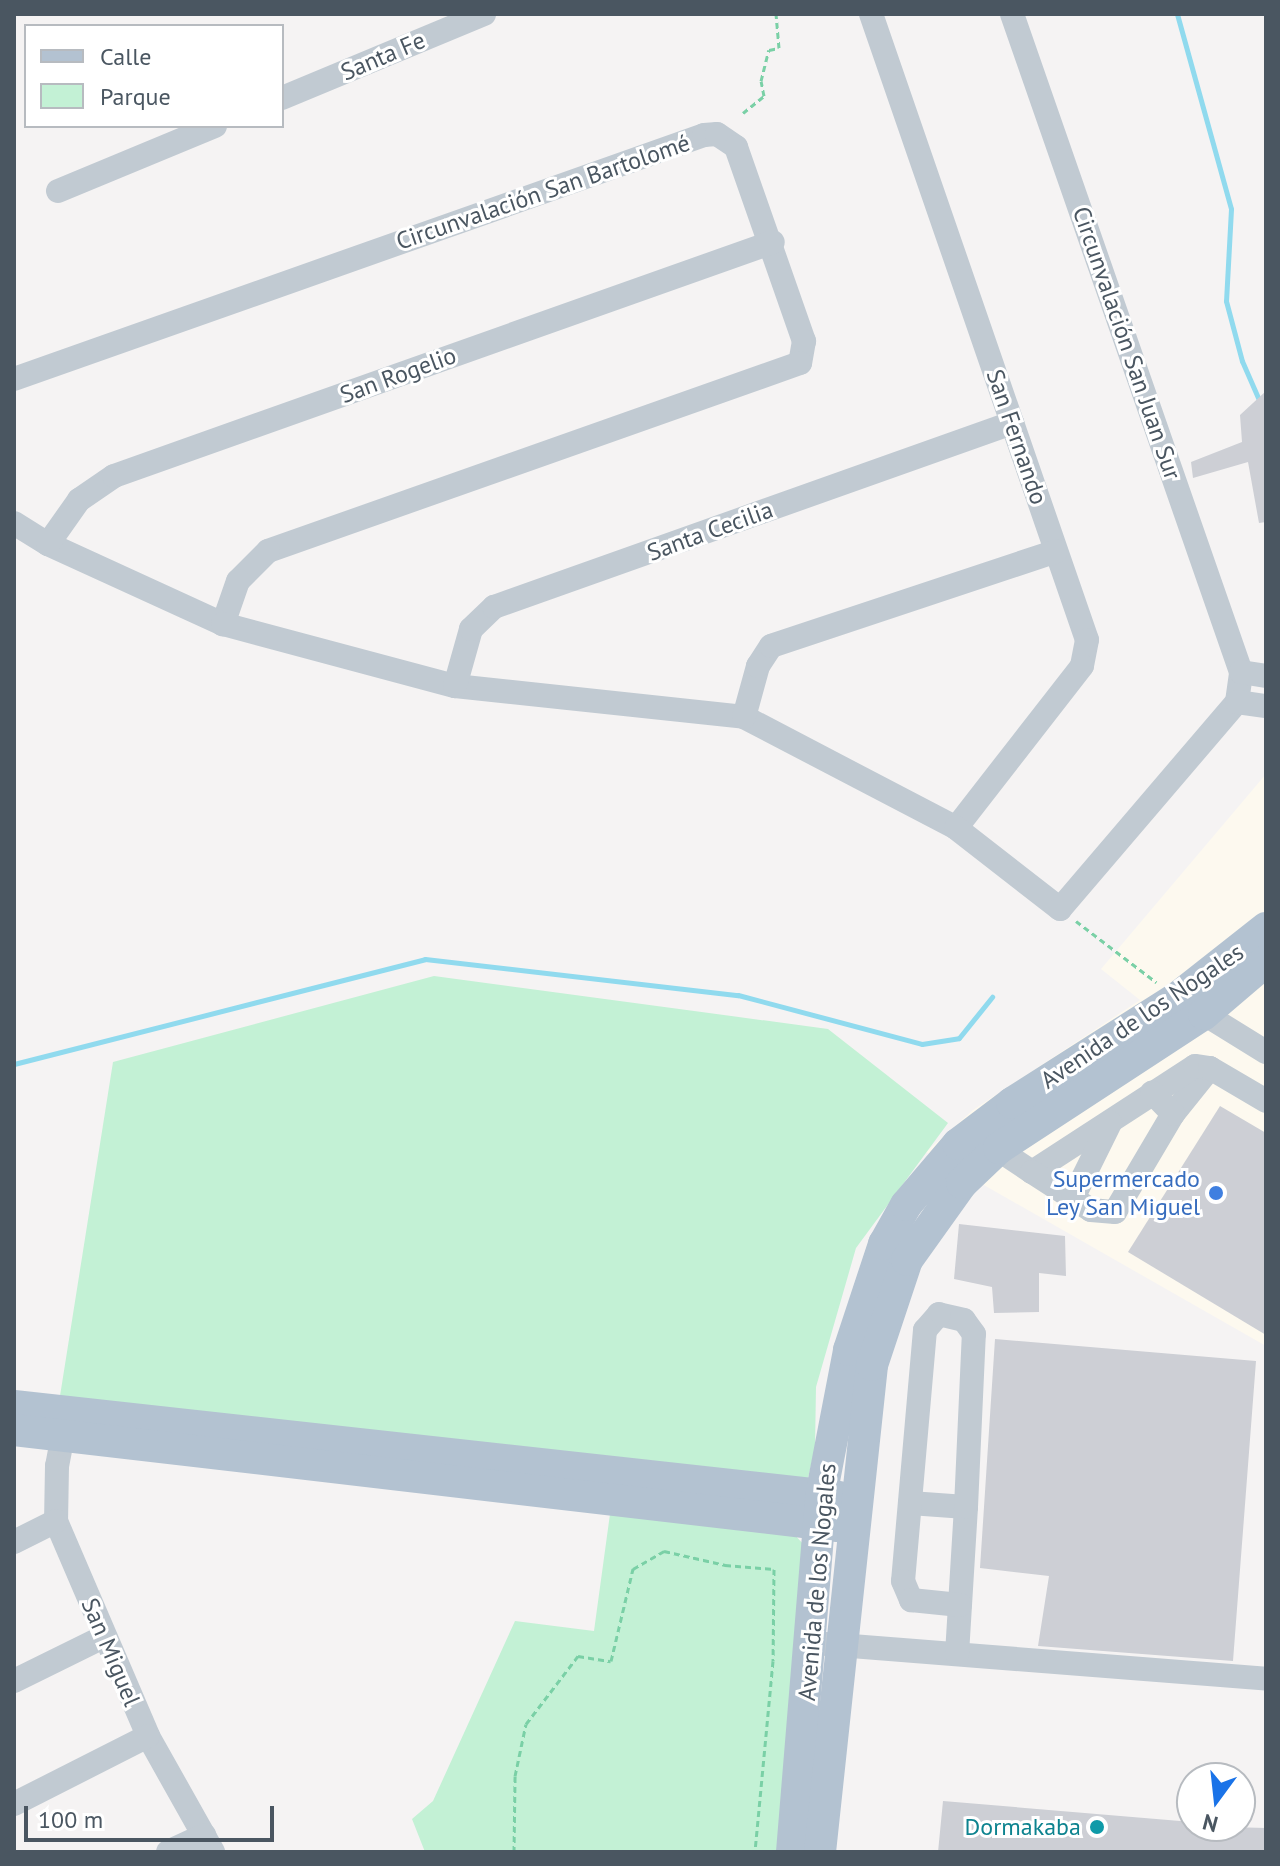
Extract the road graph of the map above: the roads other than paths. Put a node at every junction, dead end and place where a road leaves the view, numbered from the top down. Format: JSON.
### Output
{"nodes":[{"id":1,"x":484,"y":14,"type":"edge"},
{"id":2,"x":871,"y":14,"type":"edge"},
{"id":3,"x":1012,"y":14,"type":"edge"},
{"id":4,"x":284,"y":97,"type":"edge"},
{"id":5,"x":210,"y":128,"type":"edge"},
{"id":6,"x":58,"y":191,"type":"dead end"},
{"id":7,"x":773,"y":242,"type":"junction"},
{"id":8,"x":14,"y":379,"type":"edge"},
{"id":9,"x":1012,"y":423,"type":"junction"},
{"id":10,"x":14,"y":523,"type":"edge"},
{"id":11,"x":48,"y":544,"type":"junction"},
{"id":12,"x":1056,"y":551,"type":"junction"},
{"id":13,"x":223,"y":624,"type":"junction"},
{"id":14,"x":1241,"y":672,"type":"junction"},
{"id":15,"x":1266,"y":676,"type":"edge"},
{"id":16,"x":455,"y":686,"type":"junction"},
{"id":17,"x":1237,"y":702,"type":"junction"},
{"id":18,"x":1266,"y":706,"type":"edge"},
{"id":19,"x":744,"y":717,"type":"junction"},
{"id":20,"x":956,"y":828,"type":"junction"},
{"id":21,"x":1266,"y":928,"type":"edge"},
{"id":22,"x":1266,"y":961,"type":"edge"},
{"id":23,"x":1190,"y":1006,"type":"junction"},
{"id":24,"x":1266,"y":1052,"type":"edge"},
{"id":25,"x":1210,"y":1068,"type":"junction"},
{"id":26,"x":1152,"y":1092,"type":"junction"},
{"id":27,"x":1266,"y":1101,"type":"edge"},
{"id":28,"x":1173,"y":1114,"type":"junction"},
{"id":29,"x":1111,"y":1121,"type":"junction"},
{"id":30,"x":985,"y":1141,"type":"junction"},
{"id":31,"x":1032,"y":1172,"type":"junction"},
{"id":32,"x":1073,"y":1198,"type":"junction"},
{"id":33,"x":14,"y":1406,"type":"edge"},
{"id":34,"x":65,"y":1426,"type":"junction"},
{"id":35,"x":14,"y":1430,"type":"edge"},
{"id":36,"x":910,"y":1503,"type":"junction"},
{"id":37,"x":966,"y":1507,"type":"junction"},
{"id":38,"x":820,"y":1510,"type":"junction"},
{"id":39,"x":857,"y":1514,"type":"junction"},
{"id":40,"x":56,"y":1521,"type":"junction"},
{"id":41,"x":14,"y":1542,"type":"edge"},
{"id":42,"x":960,"y":1605,"type":"junction"},
{"id":43,"x":103,"y":1637,"type":"junction"},
{"id":44,"x":826,"y":1644,"type":"junction"},
{"id":45,"x":957,"y":1654,"type":"junction"},
{"id":46,"x":1266,"y":1679,"type":"edge"},
{"id":47,"x":14,"y":1681,"type":"edge"},
{"id":48,"x":148,"y":1736,"type":"junction"},
{"id":49,"x":14,"y":1804,"type":"edge"},
{"id":50,"x":209,"y":1843,"type":"edge"},
{"id":51,"x":168,"y":1852,"type":"edge"},
{"id":52,"x":792,"y":1852,"type":"edge"},
{"id":53,"x":820,"y":1852,"type":"edge"}],
"edges":[{"from":1,"to":4,"type":"street","name":"Santa Fe"},
{"from":2,"to":9,"type":"street","name":"San Fernando"},
{"from":3,"to":14,"type":"street","name":"Circunvalación San Juan Sur"},
{"from":5,"to":6,"type":"street"},
{"from":7,"to":8,"type":"street","name":"Circunvalación San Bartolomé"},
{"from":7,"to":11,"type":"street","name":"San Rogelio"},
{"from":7,"to":13,"type":"street","name":"Circunvalación San Bartolomé"},
{"from":9,"to":12,"type":"street","name":"San Fernando"},
{"from":9,"to":16,"type":"street","name":"Santa Cecilia"},
{"from":10,"to":11,"type":"street"},
{"from":11,"to":13,"type":"street"},
{"from":12,"to":19,"type":"street"},
{"from":12,"to":20,"type":"street","name":"San Fernando"},
{"from":13,"to":16,"type":"street"},
{"from":14,"to":15,"type":"street"},
{"from":14,"to":17,"type":"street","name":"Circunvalación San Juan Sur"},
{"from":16,"to":19,"type":"street"},
{"from":17,"to":18,"type":"street"},
{"from":17,"to":20,"type":"street"},
{"from":19,"to":20,"type":"street"},
{"from":21,"to":23,"type":"main road","name":"Avenida de los Nogales"},
{"from":22,"to":23,"type":"main road","name":"Avenida de los Nogales"},
{"from":23,"to":24,"type":"street"},
{"from":23,"to":30,"type":"main road","name":"Avenida de los Nogales"},
{"from":25,"to":26,"type":"street"},
{"from":25,"to":27,"type":"street"},
{"from":25,"to":28,"type":"street"},
{"from":26,"to":28,"type":"street"},
{"from":26,"to":29,"type":"street"},
{"from":28,"to":32,"type":"street"},
{"from":29,"to":31,"type":"street"},
{"from":29,"to":32,"type":"street"},
{"from":30,"to":31,"type":"street"},
{"from":30,"to":38,"type":"main road","name":"Avenida de los Nogales"},
{"from":30,"to":39,"type":"main road","name":"Avenida de los Nogales"},
{"from":31,"to":32,"type":"street"},
{"from":33,"to":34,"type":"main road"},
{"from":34,"to":35,"type":"main road"},
{"from":34,"to":38,"type":"main road"},
{"from":34,"to":40,"type":"street","name":"San Miguel"},
{"from":36,"to":37,"type":"street"},
{"from":36,"to":37,"type":"street"},
{"from":36,"to":42,"type":"street"},
{"from":37,"to":42,"type":"street"},
{"from":38,"to":39,"type":"main road"},
{"from":38,"to":44,"type":"main road","name":"Avenida de los Nogales"},
{"from":39,"to":44,"type":"main road","name":"Avenida de los Nogales"},
{"from":40,"to":41,"type":"street"},
{"from":40,"to":43,"type":"street","name":"San Miguel"},
{"from":42,"to":45,"type":"street"},
{"from":43,"to":47,"type":"street"},
{"from":43,"to":48,"type":"street","name":"San Miguel"},
{"from":44,"to":45,"type":"street"},
{"from":44,"to":52,"type":"main road","name":"Avenida de los Nogales"},
{"from":44,"to":53,"type":"main road","name":"Avenida de los Nogales"},
{"from":45,"to":46,"type":"street"},
{"from":48,"to":49,"type":"street"},
{"from":48,"to":50,"type":"street","name":"San Miguel"},
{"from":50,"to":51,"type":"street"}]}
